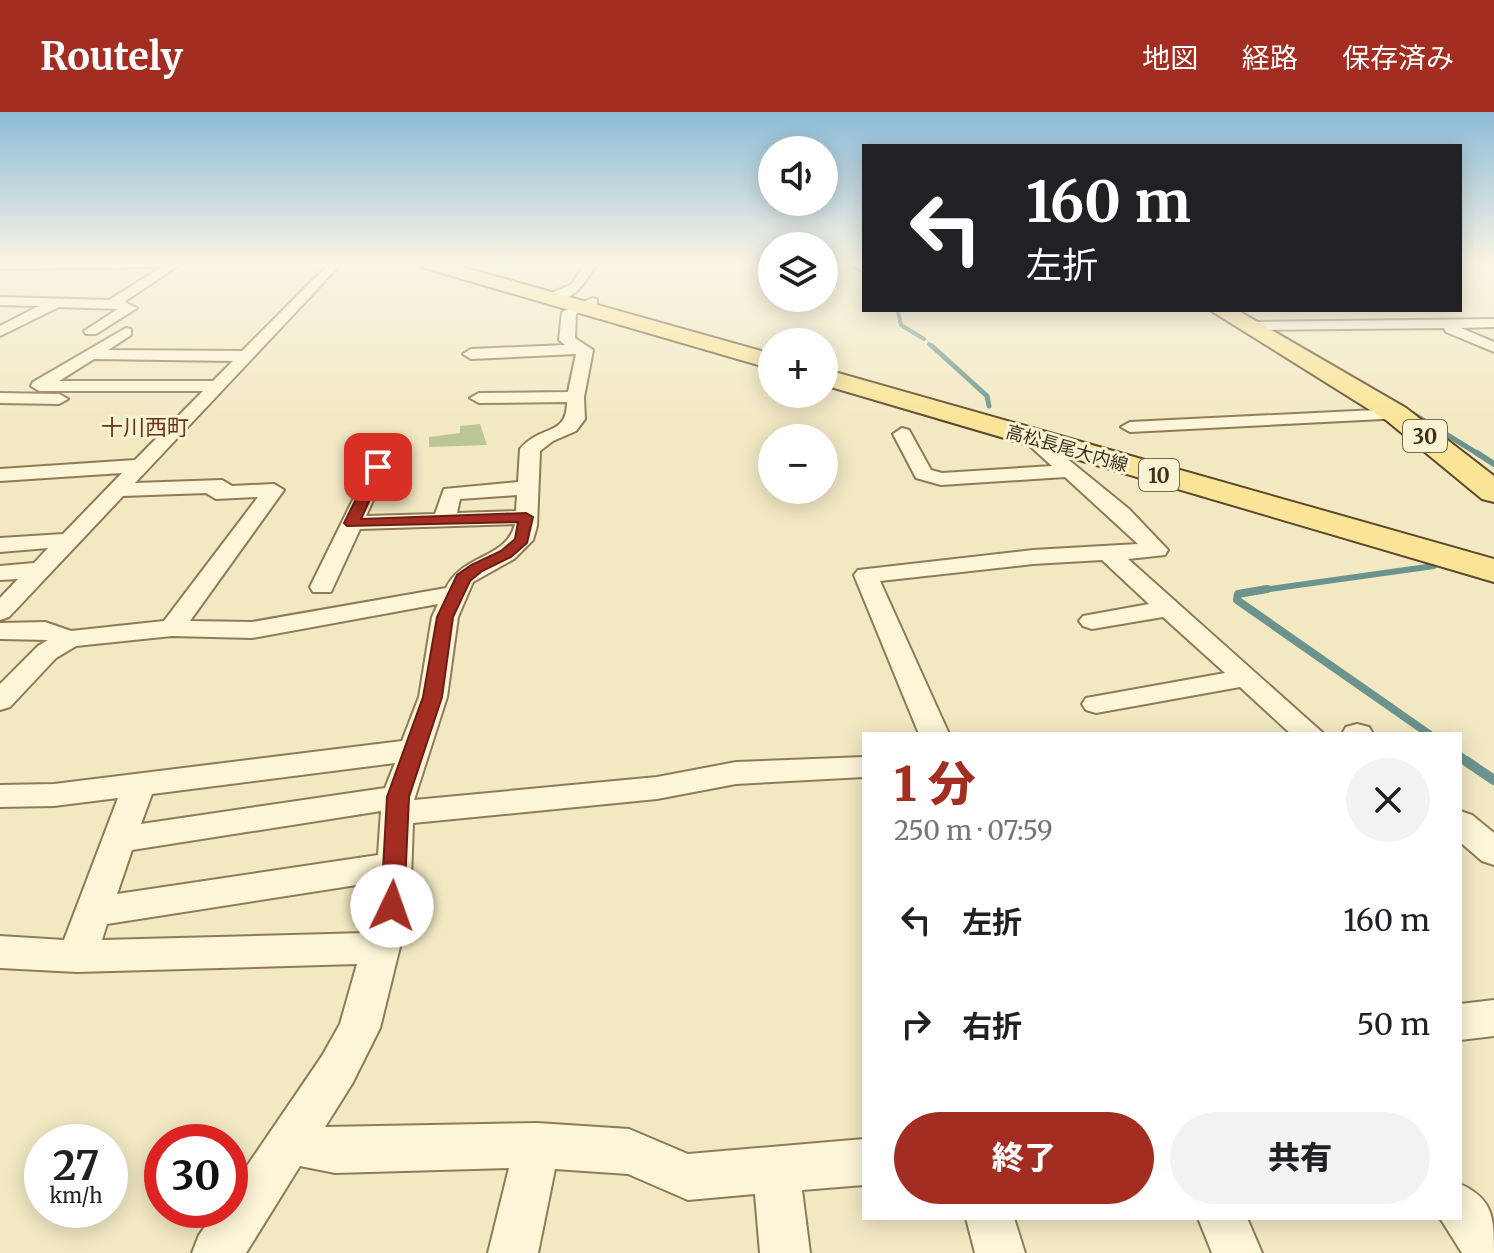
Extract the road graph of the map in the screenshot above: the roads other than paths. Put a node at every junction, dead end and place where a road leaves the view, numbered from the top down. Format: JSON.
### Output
{"nodes":[{"id":1,"x":31,"y":316,"type":"edge"},
{"id":2,"x":116,"y":316,"type":"edge"},
{"id":3,"x":285,"y":316,"type":"edge"},
{"id":4,"x":568,"y":316,"type":"edge"},
{"id":5,"x":623,"y":316,"type":"edge"},
{"id":6,"x":630,"y":316,"type":"edge"},
{"id":7,"x":1232,"y":316,"type":"edge"},
{"id":8,"x":1440,"y":317,"type":"edge"},
{"id":9,"x":1494,"y":323,"type":"edge"},
{"id":10,"x":1249,"y":326,"type":"junction"},
{"id":11,"x":0,"y":332,"type":"edge"},
{"id":12,"x":126,"y":332,"type":"dead end"},
{"id":13,"x":75,"y":341,"type":"dead end"},
{"id":14,"x":1494,"y":347,"type":"edge"},
{"id":15,"x":582,"y":349,"type":"junction"},
{"id":16,"x":758,"y":350,"type":"edge"},
{"id":17,"x":90,"y":354,"type":"junction"},
{"id":18,"x":471,"y":354,"type":"dead end"},
{"id":19,"x":247,"y":356,"type":"junction"},
{"id":20,"x":758,"y":358,"type":"edge"},
{"id":21,"x":41,"y":368,"type":"dead end"},
{"id":22,"x":66,"y":368,"type":"junction"},
{"id":23,"x":232,"y":370,"type":"junction"},
{"id":24,"x":838,"y":373,"type":"edge"},
{"id":25,"x":838,"y":381,"type":"edge"},
{"id":26,"x":211,"y":393,"type":"junction"},
{"id":27,"x":575,"y":397,"type":"junction"},
{"id":28,"x":0,"y":398,"type":"edge"},
{"id":29,"x":479,"y":398,"type":"dead end"},
{"id":30,"x":1396,"y":414,"type":"junction"},
{"id":31,"x":1130,"y":427,"type":"dead end"},
{"id":32,"x":902,"y":434,"type":"dead end"},
{"id":33,"x":1048,"y":443,"type":"junction"},
{"id":34,"x":141,"y":466,"type":"junction"},
{"id":35,"x":378,"y":467,"type":"dead end"},
{"id":36,"x":1069,"y":471,"type":"junction"},
{"id":37,"x":0,"y":475,"type":"edge"},
{"id":38,"x":117,"y":490,"type":"junction"},
{"id":39,"x":1494,"y":492,"type":"edge"},
{"id":40,"x":526,"y":503,"type":"junction"},
{"id":41,"x":352,"y":523,"type":"junction"},
{"id":42,"x":69,"y":540,"type":"junction"},
{"id":43,"x":0,"y":545,"type":"edge"},
{"id":44,"x":1109,"y":554,"type":"junction"},
{"id":45,"x":1494,"y":556,"type":"edge"},
{"id":46,"x":40,"y":570,"type":"junction"},
{"id":47,"x":1494,"y":571,"type":"edge"},
{"id":48,"x":0,"y":573,"type":"edge"},
{"id":49,"x":322,"y":587,"type":"dead end"},
{"id":50,"x":454,"y":594,"type":"junction"},
{"id":51,"x":1169,"y":608,"type":"junction"},
{"id":52,"x":0,"y":612,"type":"edge"},
{"id":53,"x":1092,"y":621,"type":"dead end"},
{"id":54,"x":172,"y":628,"type":"junction"},
{"id":55,"x":0,"y":631,"type":"edge"},
{"id":56,"x":69,"y":639,"type":"junction"},
{"id":57,"x":1247,"y":678,"type":"junction"},
{"id":58,"x":0,"y":701,"type":"edge"},
{"id":59,"x":1096,"y":704,"type":"dead end"},
{"id":60,"x":933,"y":732,"type":"edge"},
{"id":61,"x":1307,"y":732,"type":"edge"},
{"id":62,"x":414,"y":750,"type":"junction"},
{"id":63,"x":862,"y":767,"type":"edge"},
{"id":64,"x":139,"y":784,"type":"junction"},
{"id":65,"x":0,"y":796,"type":"edge"},
{"id":66,"x":398,"y":805,"type":"junction"},
{"id":67,"x":1462,"y":825,"type":"edge"},
{"id":68,"x":119,"y":840,"type":"junction"},
{"id":69,"x":1494,"y":852,"type":"edge"},
{"id":70,"x":394,"y":866,"type":"junction"},
{"id":71,"x":93,"y":912,"type":"junction"},
{"id":72,"x":381,"y":948,"type":"junction"},
{"id":73,"x":0,"y":952,"type":"edge"},
{"id":74,"x":77,"y":956,"type":"junction"},
{"id":75,"x":1494,"y":1018,"type":"edge"},
{"id":76,"x":1462,"y":1022,"type":"edge"},
{"id":77,"x":290,"y":1142,"type":"junction"},
{"id":78,"x":537,"y":1145,"type":"junction"},
{"id":79,"x":862,"y":1162,"type":"edge"},
{"id":80,"x":776,"y":1170,"type":"junction"},
{"id":81,"x":1462,"y":1211,"type":"edge"},
{"id":82,"x":991,"y":1220,"type":"edge"},
{"id":83,"x":1223,"y":1220,"type":"edge"},
{"id":84,"x":217,"y":1253,"type":"edge"},
{"id":85,"x":513,"y":1253,"type":"edge"},
{"id":86,"x":785,"y":1253,"type":"edge"},
{"id":87,"x":1000,"y":1253,"type":"edge"},
{"id":88,"x":1237,"y":1253,"type":"edge"},
{"id":89,"x":1491,"y":1253,"type":"edge"}],
"edges":[{"from":1,"to":11,"type":"street"},
{"from":2,"to":13,"type":"street"},
{"from":3,"to":19,"type":"street"},
{"from":4,"to":15,"type":"street"},
{"from":5,"to":20,"type":"main road"},
{"from":6,"to":16,"type":"main road"},
{"from":7,"to":10,"type":"main road","number":"30"},
{"from":8,"to":9,"type":"street"},
{"from":8,"to":10,"type":"street"},
{"from":8,"to":14,"type":"street"},
{"from":10,"to":30,"type":"main road","number":"30"},
{"from":12,"to":17,"type":"street"},
{"from":15,"to":18,"type":"street"},
{"from":15,"to":27,"type":"street"},
{"from":17,"to":19,"type":"street"},
{"from":17,"to":22,"type":"street"},
{"from":19,"to":23,"type":"street"},
{"from":21,"to":22,"type":"street"},
{"from":22,"to":23,"type":"street"},
{"from":22,"to":26,"type":"street"},
{"from":23,"to":26,"type":"street"},
{"from":24,"to":45,"type":"main road","name":"高松長尾大内線","number":"10"},
{"from":25,"to":33,"type":"main road","name":"高松長尾大内線","number":"10"},
{"from":26,"to":28,"type":"street"},
{"from":26,"to":34,"type":"street"},
{"from":27,"to":29,"type":"street"},
{"from":27,"to":40,"type":"street"},
{"from":30,"to":31,"type":"street"},
{"from":30,"to":39,"type":"main road","number":"30"},
{"from":32,"to":36,"type":"street"},
{"from":33,"to":36,"type":"street"},
{"from":33,"to":47,"type":"main road","name":"高松長尾大内線","number":"10"},
{"from":34,"to":37,"type":"street"},
{"from":34,"to":38,"type":"street"},
{"from":35,"to":41,"type":"street"},
{"from":36,"to":44,"type":"street"},
{"from":38,"to":42,"type":"street"},
{"from":38,"to":54,"type":"street"},
{"from":40,"to":41,"type":"street"},
{"from":40,"to":50,"type":"street"},
{"from":41,"to":49,"type":"street"},
{"from":42,"to":43,"type":"street"},
{"from":42,"to":46,"type":"street"},
{"from":44,"to":51,"type":"street"},
{"from":44,"to":60,"type":"street"},
{"from":46,"to":48,"type":"street"},
{"from":46,"to":52,"type":"street"},
{"from":50,"to":54,"type":"street"},
{"from":50,"to":62,"type":"street"},
{"from":51,"to":53,"type":"street"},
{"from":51,"to":57,"type":"street"},
{"from":54,"to":56,"type":"street"},
{"from":55,"to":56,"type":"street"},
{"from":56,"to":58,"type":"street"},
{"from":57,"to":59,"type":"street"},
{"from":57,"to":61,"type":"street"},
{"from":62,"to":64,"type":"street"},
{"from":62,"to":66,"type":"street"},
{"from":63,"to":66,"type":"street"},
{"from":64,"to":65,"type":"street"},
{"from":64,"to":68,"type":"street"},
{"from":66,"to":68,"type":"street"},
{"from":66,"to":70,"type":"street"},
{"from":67,"to":69,"type":"street"},
{"from":68,"to":71,"type":"street"},
{"from":70,"to":71,"type":"street"},
{"from":70,"to":72,"type":"street"},
{"from":71,"to":74,"type":"street"},
{"from":72,"to":74,"type":"street"},
{"from":72,"to":77,"type":"street"},
{"from":73,"to":74,"type":"street"},
{"from":75,"to":76,"type":"street"},
{"from":77,"to":78,"type":"street"},
{"from":77,"to":84,"type":"street"},
{"from":78,"to":80,"type":"street"},
{"from":78,"to":85,"type":"street"},
{"from":79,"to":80,"type":"street"},
{"from":80,"to":86,"type":"street"},
{"from":81,"to":89,"type":"street"},
{"from":82,"to":87,"type":"street"},
{"from":83,"to":88,"type":"street"}]}
